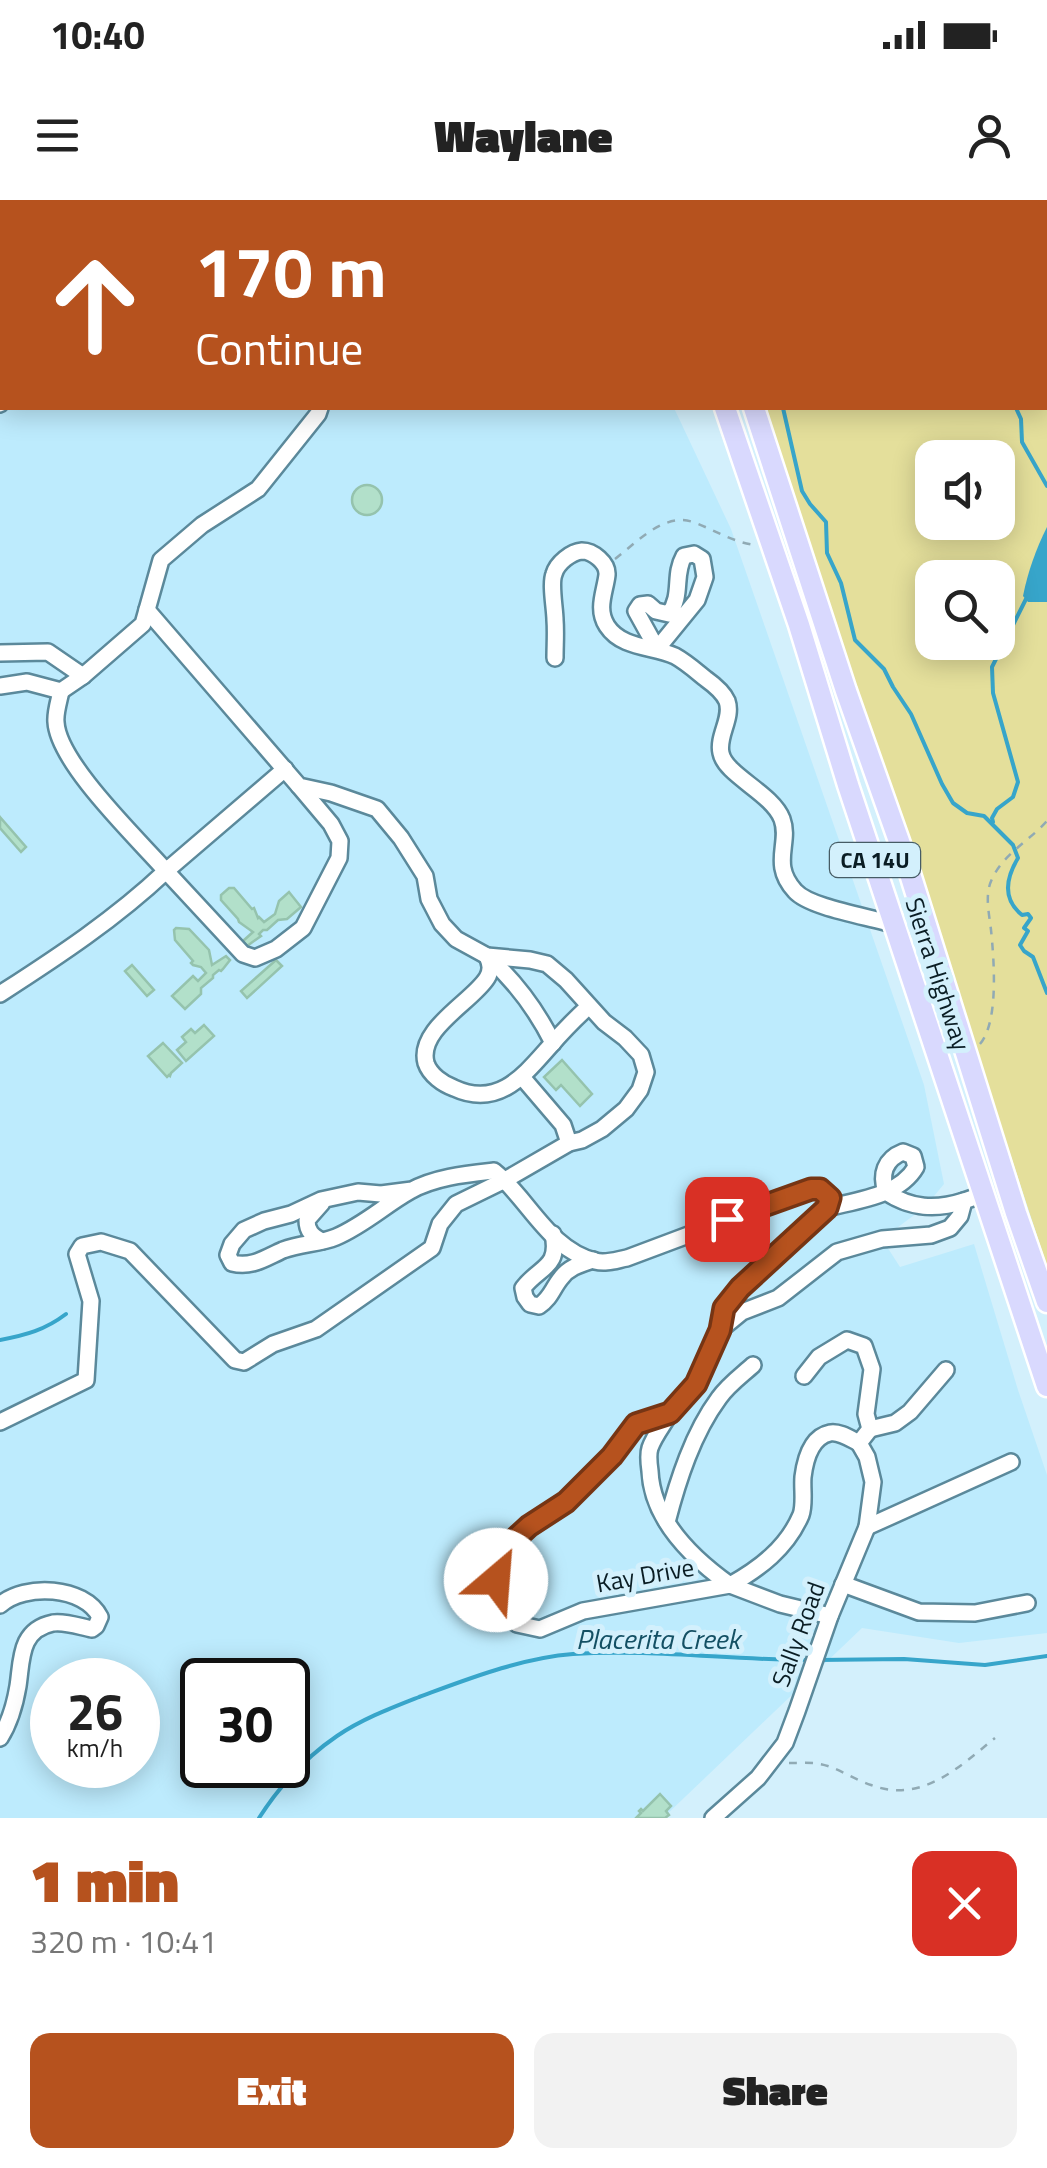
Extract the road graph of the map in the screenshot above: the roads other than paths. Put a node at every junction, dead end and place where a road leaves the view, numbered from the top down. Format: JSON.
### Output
{"nodes":[{"id":1,"x":319,"y":410,"type":"edge"},
{"id":2,"x":727,"y":410,"type":"edge"},
{"id":3,"x":755,"y":410,"type":"edge"},
{"id":4,"x":147,"y":610,"type":"junction"},
{"id":5,"x":657,"y":650,"type":"junction"},
{"id":6,"x":0,"y":654,"type":"edge"},
{"id":7,"x":555,"y":658,"type":"dead end"},
{"id":8,"x":83,"y":676,"type":"junction"},
{"id":9,"x":0,"y":686,"type":"edge"},
{"id":10,"x":61,"y":692,"type":"junction"},
{"id":11,"x":284,"y":769,"type":"junction"},
{"id":12,"x":299,"y":786,"type":"junction"},
{"id":13,"x":166,"y":871,"type":"junction"},
{"id":14,"x":924,"y":917,"type":"junction"},
{"id":15,"x":895,"y":925,"type":"junction"},
{"id":16,"x":487,"y":956,"type":"junction"},
{"id":17,"x":0,"y":994,"type":"edge"},
{"id":18,"x":589,"y":1006,"type":"junction"},
{"id":19,"x":552,"y":1043,"type":"junction"},
{"id":20,"x":522,"y":1077,"type":"junction"},
{"id":21,"x":569,"y":1143,"type":"junction"},
{"id":22,"x":505,"y":1180,"type":"junction"},
{"id":23,"x":412,"y":1190,"type":"junction"},
{"id":24,"x":974,"y":1198,"type":"junction"},
{"id":25,"x":326,"y":1199,"type":"junction"},
{"id":26,"x":827,"y":1208,"type":"junction"},
{"id":27,"x":553,"y":1234,"type":"junction"},
{"id":28,"x":322,"y":1241,"type":"junction"},
{"id":29,"x":593,"y":1260,"type":"junction"},
{"id":30,"x":1047,"y":1302,"type":"edge"},
{"id":31,"x":720,"y":1330,"type":"junction"},
{"id":32,"x":754,"y":1365,"type":"dead end"},
{"id":33,"x":946,"y":1370,"type":"dead end"},
{"id":34,"x":804,"y":1376,"type":"dead end"},
{"id":35,"x":1047,"y":1386,"type":"edge"},
{"id":36,"x":670,"y":1413,"type":"junction"},
{"id":37,"x":0,"y":1422,"type":"edge"},
{"id":38,"x":870,"y":1429,"type":"junction"},
{"id":39,"x":859,"y":1443,"type":"junction"},
{"id":40,"x":1011,"y":1462,"type":"dead end"},
{"id":41,"x":667,"y":1522,"type":"junction"},
{"id":42,"x":867,"y":1527,"type":"junction"},
{"id":43,"x":842,"y":1584,"type":"junction"},
{"id":44,"x":730,"y":1585,"type":"junction"},
{"id":45,"x":1027,"y":1603,"type":"dead end"},
{"id":46,"x":0,"y":1604,"type":"edge"},
{"id":47,"x":830,"y":1616,"type":"junction"},
{"id":48,"x":0,"y":1738,"type":"edge"},
{"id":49,"x":714,"y":1818,"type":"edge"}],
"edges":[{"from":1,"to":4,"type":"street"},
{"from":2,"to":15,"type":"main road","name":"Sierra Highway","number":"CA 14U"},
{"from":3,"to":14,"type":"main road","name":"Sierra Highway","number":"CA 14U"},
{"from":4,"to":8,"type":"street"},
{"from":4,"to":11,"type":"street"},
{"from":5,"to":5,"type":"street"},
{"from":5,"to":7,"type":"street"},
{"from":5,"to":15,"type":"street"},
{"from":6,"to":8,"type":"street"},
{"from":8,"to":10,"type":"street"},
{"from":9,"to":10,"type":"street"},
{"from":10,"to":13,"type":"street"},
{"from":11,"to":12,"type":"street"},
{"from":11,"to":13,"type":"street"},
{"from":12,"to":13,"type":"street"},
{"from":12,"to":16,"type":"street"},
{"from":13,"to":17,"type":"street"},
{"from":14,"to":15,"type":"main road"},
{"from":14,"to":30,"type":"main road","name":"Sierra Highway","number":"CA 14U"},
{"from":15,"to":24,"type":"main road","name":"Sierra Highway","number":"CA 14U"},
{"from":16,"to":18,"type":"street"},
{"from":16,"to":19,"type":"street"},
{"from":16,"to":20,"type":"street"},
{"from":18,"to":19,"type":"street"},
{"from":18,"to":21,"type":"street"},
{"from":19,"to":20,"type":"street"},
{"from":20,"to":21,"type":"street"},
{"from":21,"to":22,"type":"street"},
{"from":22,"to":23,"type":"street"},
{"from":22,"to":27,"type":"street"},
{"from":22,"to":37,"type":"street"},
{"from":23,"to":25,"type":"street"},
{"from":23,"to":28,"type":"street"},
{"from":24,"to":26,"type":"street"},
{"from":24,"to":31,"type":"street"},
{"from":24,"to":35,"type":"main road","name":"Sierra Highway","number":"CA 14U"},
{"from":25,"to":28,"type":"street"},
{"from":25,"to":28,"type":"street"},
{"from":26,"to":29,"type":"street"},
{"from":26,"to":31,"type":"street","name":"Kay Drive"},
{"from":27,"to":29,"type":"street"},
{"from":27,"to":29,"type":"street"},
{"from":31,"to":36,"type":"street","name":"Kay Drive"},
{"from":32,"to":41,"type":"street"},
{"from":33,"to":38,"type":"street"},
{"from":34,"to":38,"type":"street"},
{"from":36,"to":41,"type":"street"},
{"from":36,"to":44,"type":"street","name":"Kay Drive"},
{"from":38,"to":39,"type":"street"},
{"from":39,"to":42,"type":"street","name":"Sally Road"},
{"from":39,"to":44,"type":"street"},
{"from":40,"to":42,"type":"street"},
{"from":41,"to":44,"type":"street"},
{"from":42,"to":43,"type":"street","name":"Sally Road"},
{"from":43,"to":45,"type":"street"},
{"from":43,"to":47,"type":"street","name":"Sally Road"},
{"from":44,"to":47,"type":"street","name":"Kay Drive"},
{"from":46,"to":48,"type":"street"},
{"from":47,"to":49,"type":"street","name":"Sally Road"}]}
